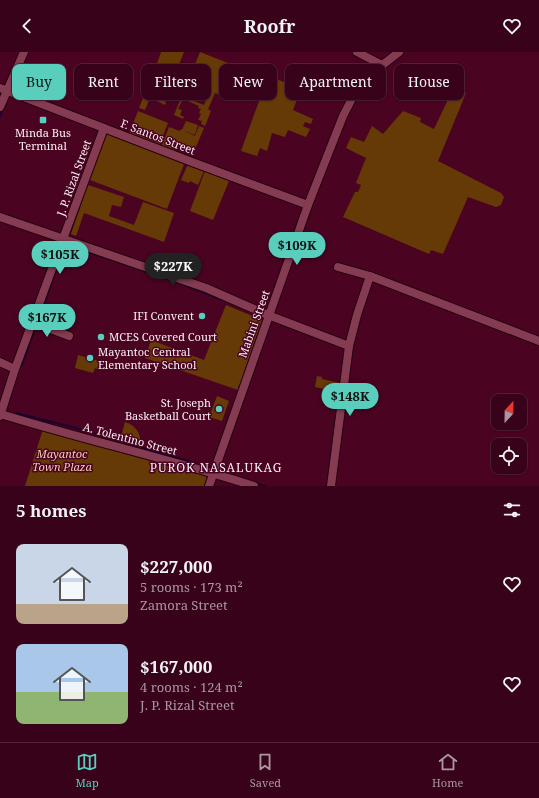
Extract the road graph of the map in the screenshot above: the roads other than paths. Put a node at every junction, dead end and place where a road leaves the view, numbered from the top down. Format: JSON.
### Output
{"nodes":[{"id":1,"x":24,"y":52,"type":"edge"},
{"id":2,"x":357,"y":52,"type":"edge"},
{"id":3,"x":399,"y":52,"type":"edge"},
{"id":4,"x":380,"y":64,"type":"edge"},
{"id":5,"x":383,"y":64,"type":"edge"},
{"id":6,"x":3,"y":89,"type":"edge"},
{"id":7,"x":351,"y":100,"type":"edge"},
{"id":8,"x":0,"y":107,"type":"edge"},
{"id":9,"x":104,"y":128,"type":"junction"},
{"id":10,"x":308,"y":205,"type":"junction"},
{"id":11,"x":0,"y":217,"type":"edge"},
{"id":12,"x":63,"y":238,"type":"junction"},
{"id":13,"x":338,"y":266,"type":"dead end"},
{"id":14,"x":370,"y":276,"type":"junction"},
{"id":15,"x":268,"y":315,"type":"junction"},
{"id":16,"x":32,"y":322,"type":"junction"},
{"id":17,"x":69,"y":336,"type":"dead end"},
{"id":18,"x":539,"y":341,"type":"edge"},
{"id":19,"x":349,"y":346,"type":"junction"},
{"id":20,"x":0,"y":362,"type":"edge"},
{"id":21,"x":15,"y":369,"type":"junction"},
{"id":22,"x":0,"y":415,"type":"edge"},
{"id":23,"x":213,"y":473,"type":"junction"},
{"id":24,"x":209,"y":486,"type":"edge"},
{"id":25,"x":254,"y":486,"type":"edge"},
{"id":26,"x":331,"y":486,"type":"edge"}],
"edges":[{"from":1,"to":6,"type":"street"},
{"from":2,"to":4,"type":"street"},
{"from":3,"to":5,"type":"street","name":"Mabini Street"},
{"from":6,"to":8,"type":"street"},
{"from":6,"to":9,"type":"street","name":"F. Santos Street"},
{"from":7,"to":10,"type":"street","name":"Mabini Street"},
{"from":9,"to":10,"type":"street","name":"F. Santos Street"},
{"from":9,"to":12,"type":"street","name":"J. P. Rizal Street"},
{"from":10,"to":15,"type":"street","name":"Mabini Street"},
{"from":11,"to":12,"type":"street"},
{"from":12,"to":15,"type":"street"},
{"from":12,"to":16,"type":"street","name":"J. P. Rizal Street"},
{"from":13,"to":14,"type":"street"},
{"from":14,"to":18,"type":"street"},
{"from":14,"to":19,"type":"street"},
{"from":15,"to":19,"type":"street"},
{"from":15,"to":23,"type":"street","name":"Mabini Street"},
{"from":16,"to":17,"type":"street"},
{"from":16,"to":21,"type":"street","name":"J. P. Rizal Street"},
{"from":19,"to":26,"type":"street"},
{"from":20,"to":21,"type":"street"},
{"from":21,"to":22,"type":"street","name":"J. P. Rizal Street"},
{"from":22,"to":23,"type":"street","name":"A. Tolentino Street"},
{"from":23,"to":24,"type":"street","name":"Mabini Street"},
{"from":23,"to":25,"type":"street","name":"A. Tolentino Street"}]}
